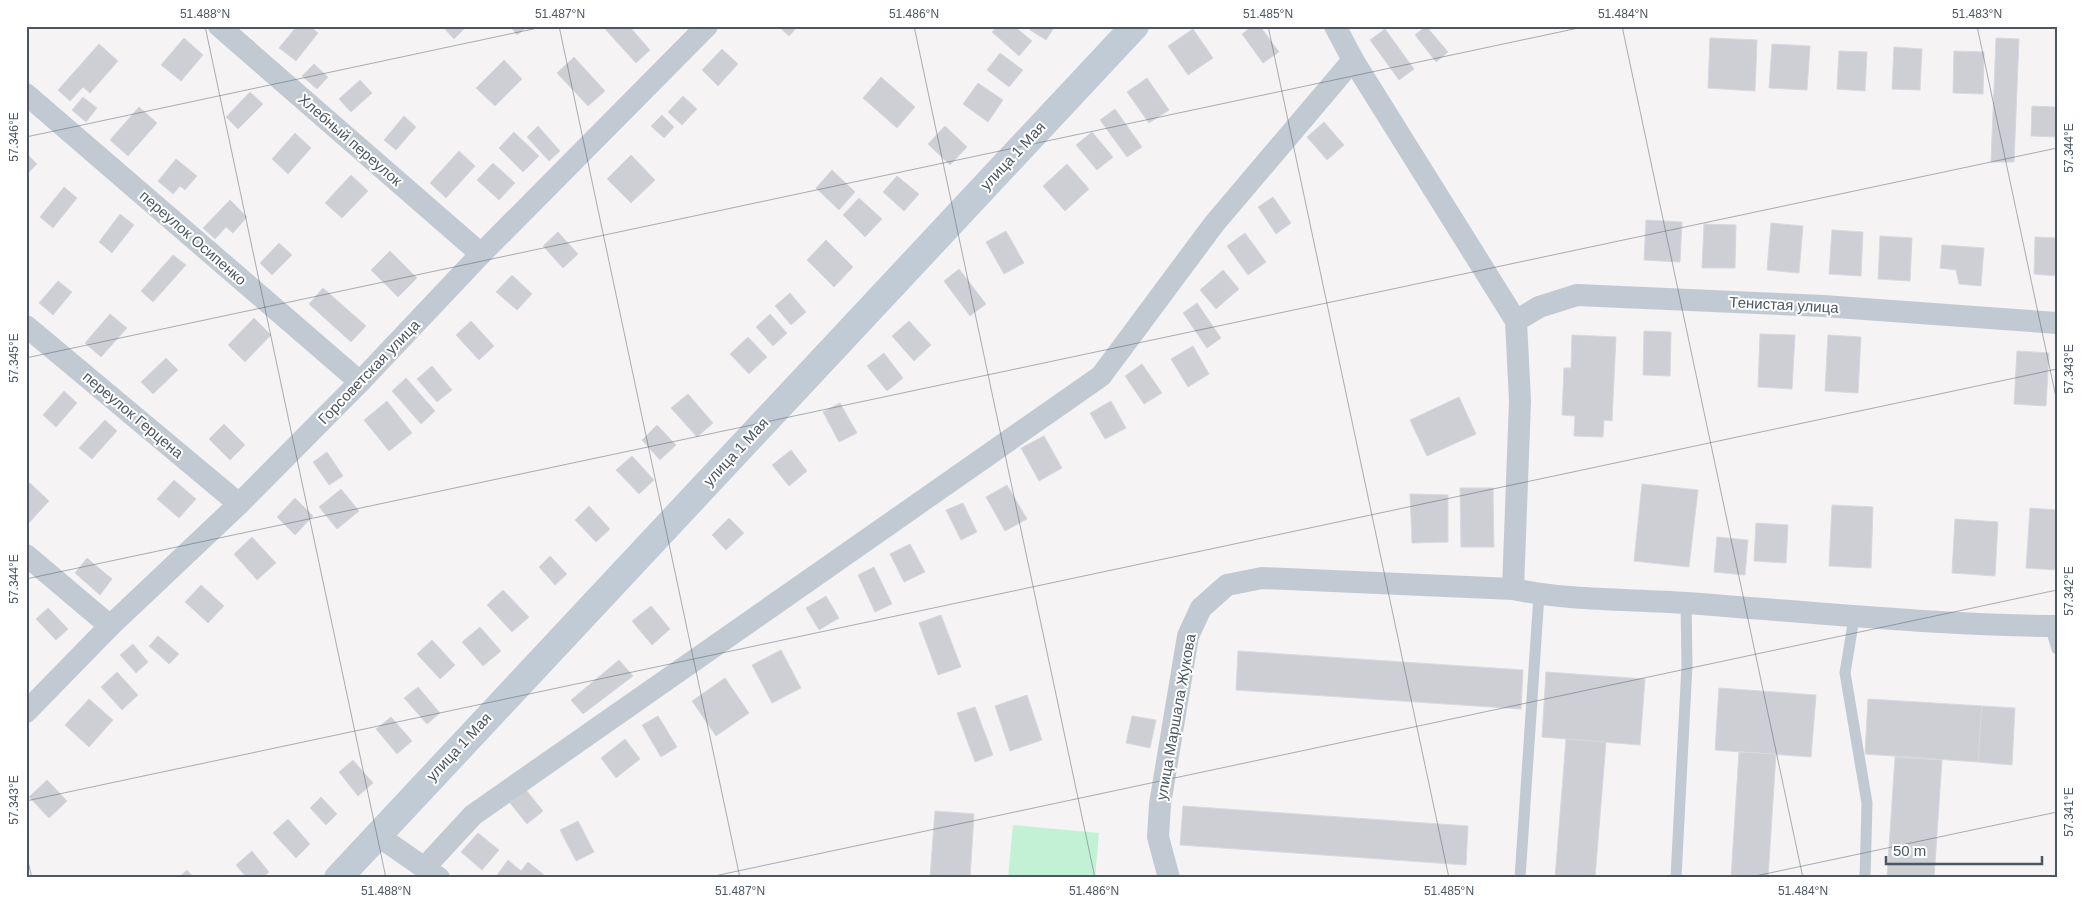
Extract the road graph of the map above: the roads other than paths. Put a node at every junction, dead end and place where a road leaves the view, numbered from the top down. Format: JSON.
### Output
{"nodes":[{"id":1,"x":219,"y":26,"type":"edge"},
{"id":2,"x":707,"y":26,"type":"edge"},
{"id":3,"x":1135,"y":26,"type":"edge"},
{"id":4,"x":1335,"y":26,"type":"edge"},
{"id":5,"x":1352,"y":60,"type":"junction"},
{"id":6,"x":26,"y":94,"type":"edge"},
{"id":7,"x":481,"y":254,"type":"junction"},
{"id":8,"x":1516,"y":321,"type":"junction"},
{"id":9,"x":2057,"y":323,"type":"edge"},
{"id":10,"x":26,"y":326,"type":"edge"},
{"id":11,"x":360,"y":382,"type":"junction"},
{"id":12,"x":239,"y":504,"type":"junction"},
{"id":13,"x":26,"y":555,"type":"edge"},
{"id":14,"x":1513,"y":589,"type":"junction"},
{"id":15,"x":1540,"y":594,"type":"junction"},
{"id":16,"x":1686,"y":603,"type":"junction"},
{"id":17,"x":1854,"y":618,"type":"junction"},
{"id":18,"x":110,"y":626,"type":"junction"},
{"id":19,"x":2053,"y":626,"type":"edge"},
{"id":20,"x":2057,"y":649,"type":"edge"},
{"id":21,"x":26,"y":712,"type":"edge"},
{"id":22,"x":377,"y":835,"type":"junction"},
{"id":23,"x":432,"y":872,"type":"edge"},
{"id":24,"x":338,"y":878,"type":"edge"},
{"id":25,"x":1169,"y":878,"type":"edge"},
{"id":26,"x":1520,"y":878,"type":"edge"},
{"id":27,"x":1676,"y":878,"type":"edge"},
{"id":28,"x":1865,"y":878,"type":"edge"}],
"edges":[{"from":1,"to":7,"type":"street","name":"Хлебный переулок"},
{"from":2,"to":7,"type":"street","name":"Горсоветская улица"},
{"from":3,"to":22,"type":"main road","name":"улица 1 Мая"},
{"from":4,"to":5,"type":"street"},
{"from":5,"to":8,"type":"street"},
{"from":5,"to":23,"type":"street"},
{"from":6,"to":11,"type":"street","name":"переулок Осипенко"},
{"from":7,"to":11,"type":"street","name":"Горсоветская улица"},
{"from":8,"to":9,"type":"street","name":"Тенистая улица"},
{"from":8,"to":14,"type":"street"},
{"from":10,"to":12,"type":"street","name":"переулок Герцена"},
{"from":11,"to":12,"type":"street","name":"Горсоветская улица"},
{"from":12,"to":18,"type":"street","name":"Горсоветская улица"},
{"from":13,"to":18,"type":"street"},
{"from":14,"to":15,"type":"street"},
{"from":14,"to":25,"type":"street","name":"улица Маршала Жукова"},
{"from":15,"to":16,"type":"street"},
{"from":15,"to":26,"type":"lane"},
{"from":16,"to":17,"type":"street"},
{"from":16,"to":27,"type":"lane"},
{"from":17,"to":19,"type":"street"},
{"from":17,"to":28,"type":"lane"},
{"from":18,"to":21,"type":"street","name":"Горсоветская улица"},
{"from":19,"to":20,"type":"lane"},
{"from":22,"to":23,"type":"street"},
{"from":22,"to":24,"type":"main road","name":"улица 1 Мая"}]}
